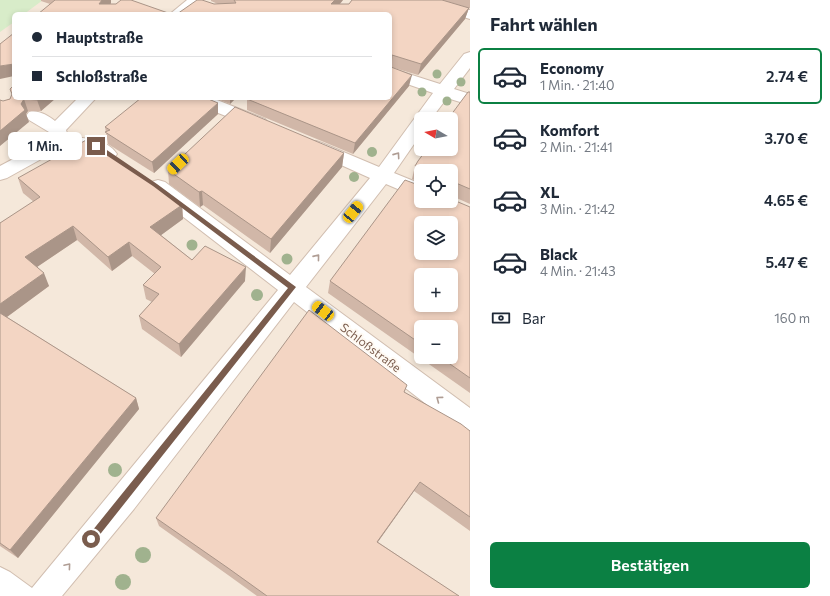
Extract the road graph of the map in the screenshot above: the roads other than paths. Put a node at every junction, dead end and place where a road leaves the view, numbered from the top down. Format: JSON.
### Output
{"nodes":[{"id":1,"x":421,"y":0,"type":"edge"},
{"id":2,"x":470,"y":15,"type":"edge"},
{"id":3,"x":470,"y":57,"type":"edge"},
{"id":4,"x":392,"y":74,"type":"edge"},
{"id":5,"x":442,"y":91,"type":"junction"},
{"id":6,"x":86,"y":100,"type":"edge"},
{"id":7,"x":200,"y":100,"type":"edge"},
{"id":8,"x":246,"y":100,"type":"edge"},
{"id":9,"x":470,"y":100,"type":"edge"},
{"id":10,"x":428,"y":112,"type":"edge"},
{"id":11,"x":35,"y":116,"type":"edge"},
{"id":12,"x":227,"y":118,"type":"junction"},
{"id":13,"x":276,"y":130,"type":"edge"},
{"id":14,"x":414,"y":131,"type":"edge"},
{"id":15,"x":59,"y":135,"type":"junction"},
{"id":16,"x":297,"y":139,"type":"edge"},
{"id":17,"x":122,"y":163,"type":"edge"},
{"id":18,"x":0,"y":174,"type":"edge"},
{"id":19,"x":383,"y":175,"type":"junction"},
{"id":20,"x":155,"y":179,"type":"dead end"},
{"id":21,"x":414,"y":189,"type":"edge"},
{"id":22,"x":292,"y":287,"type":"junction"},
{"id":23,"x":470,"y":423,"type":"edge"},
{"id":24,"x":0,"y":582,"type":"edge"},
{"id":25,"x":20,"y":596,"type":"edge"},
{"id":26,"x":43,"y":596,"type":"edge"}],
"edges":[{"from":1,"to":2,"type":"street"},
{"from":3,"to":5,"type":"street"},
{"from":4,"to":5,"type":"street"},
{"from":5,"to":9,"type":"street"},
{"from":5,"to":10,"type":"street"},
{"from":6,"to":15,"type":"street"},
{"from":7,"to":12,"type":"street"},
{"from":8,"to":12,"type":"street"},
{"from":11,"to":15,"type":"street"},
{"from":12,"to":13,"type":"street"},
{"from":19,"to":14,"type":"street","one_way":true},
{"from":15,"to":17,"type":"street"},
{"from":15,"to":18,"type":"street"},
{"from":16,"to":19,"type":"street"},
{"from":19,"to":21,"type":"street"},
{"from":22,"to":19,"type":"street","one_way":true},
{"from":20,"to":22,"type":"street","name":"Schloßstraße"},
{"from":23,"to":22,"type":"street","name":"Schloßstraße","one_way":true},
{"from":26,"to":22,"type":"street","one_way":true},
{"from":24,"to":25,"type":"street"}]}
